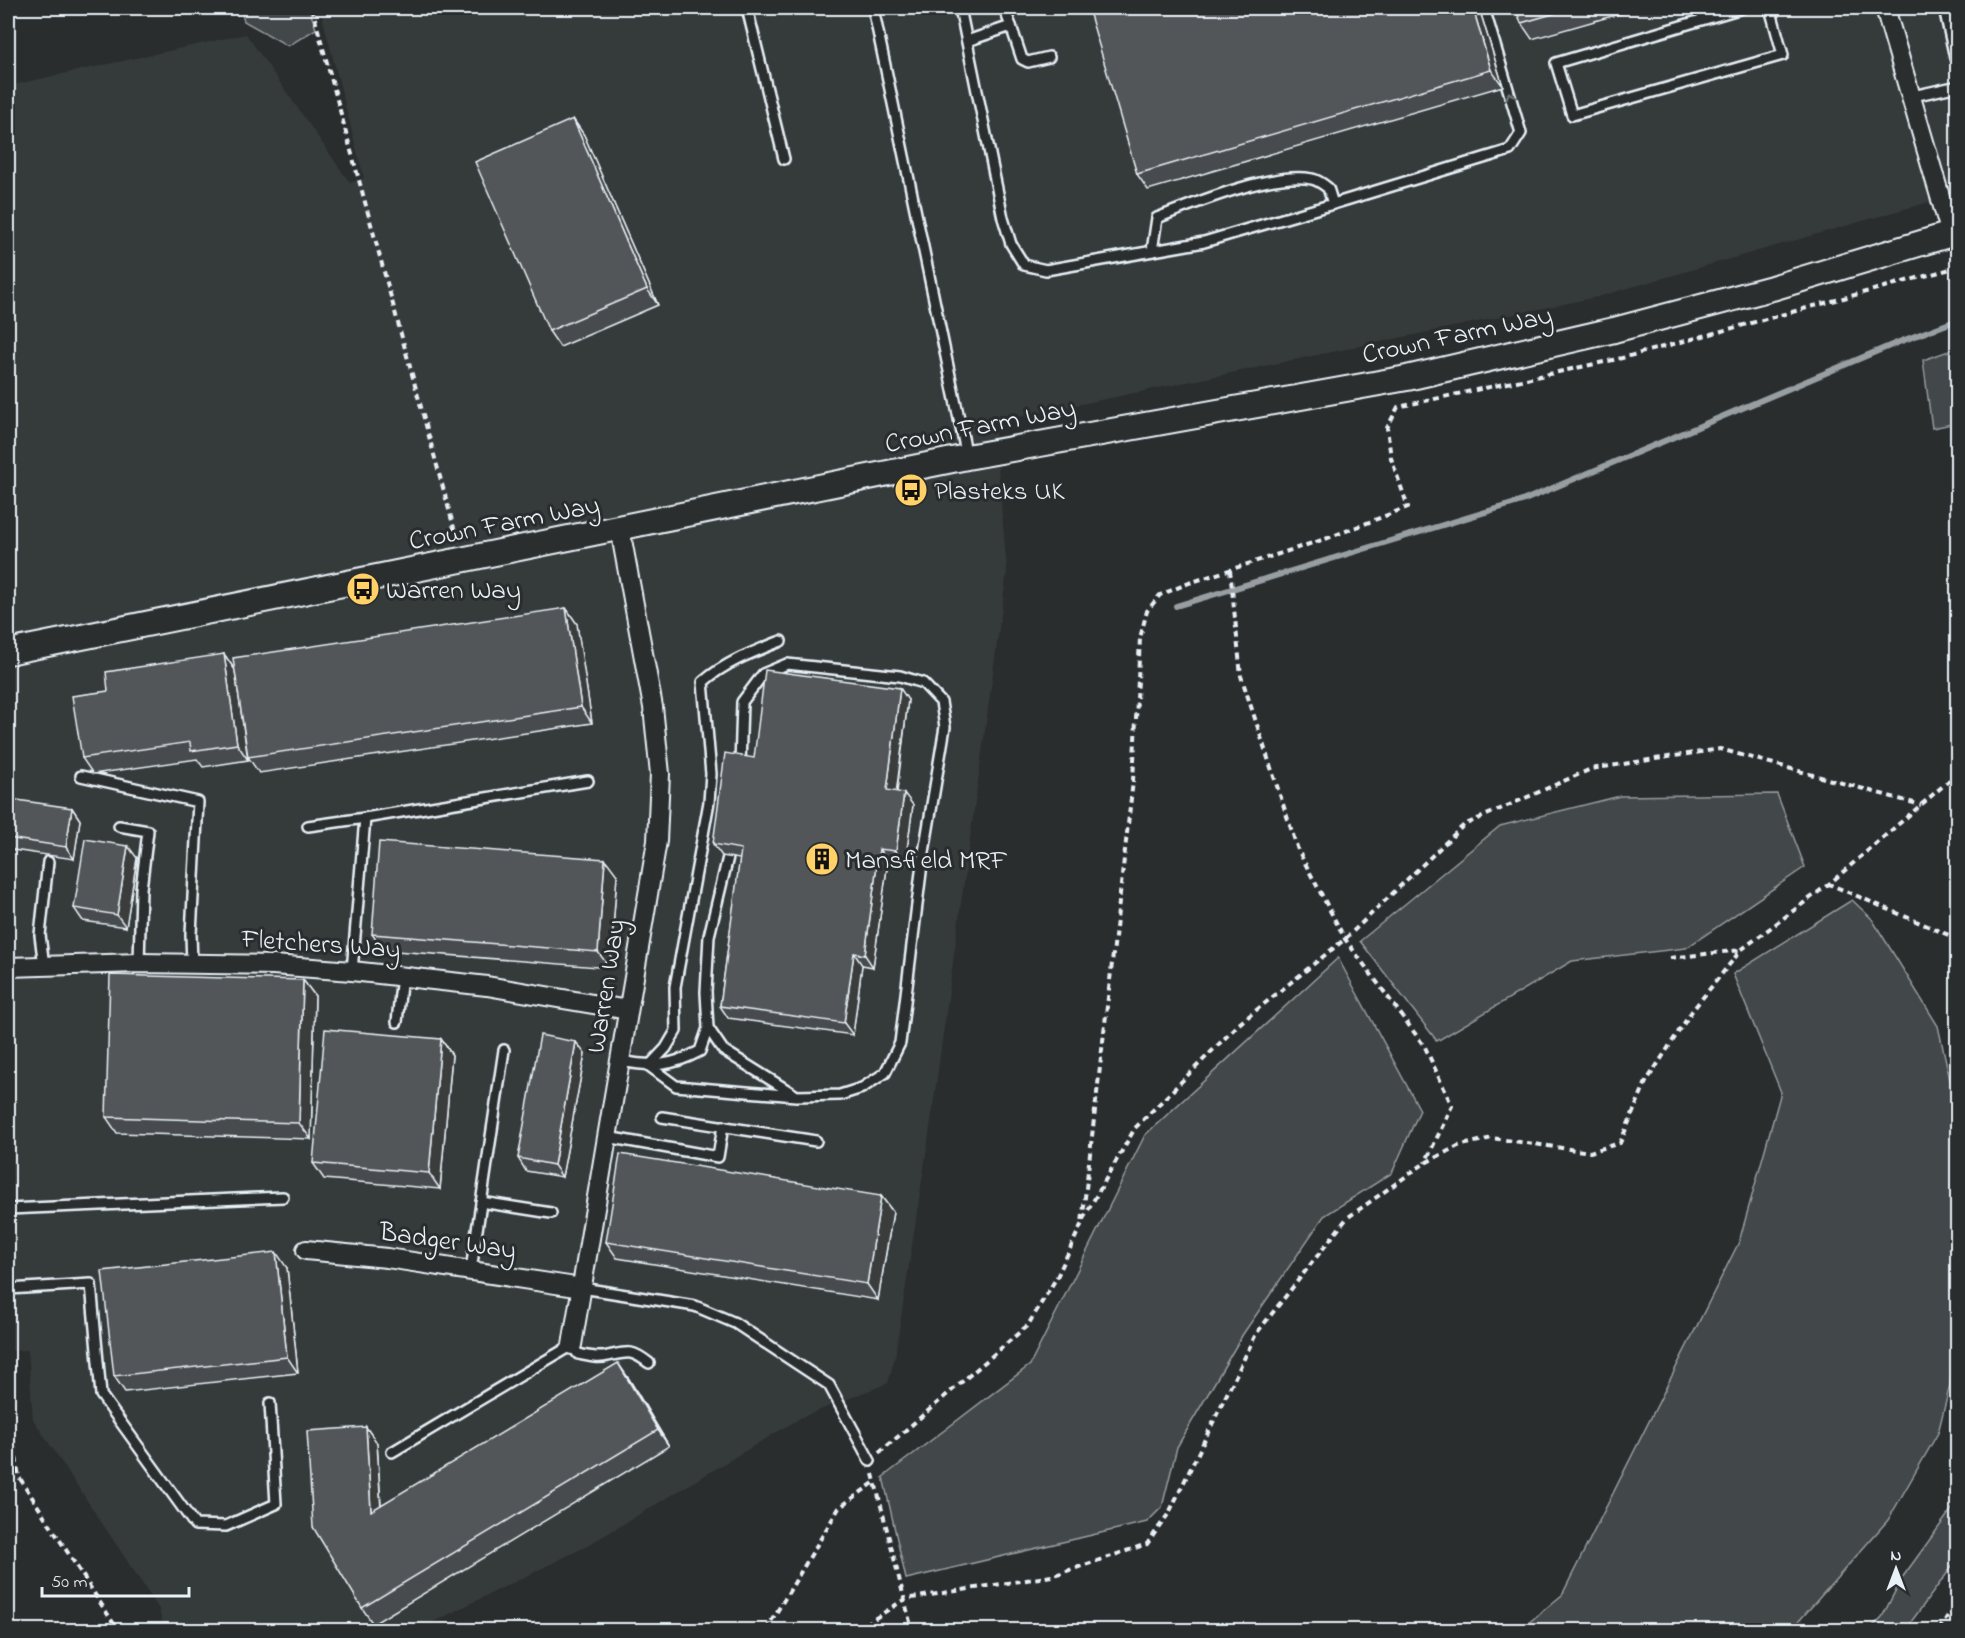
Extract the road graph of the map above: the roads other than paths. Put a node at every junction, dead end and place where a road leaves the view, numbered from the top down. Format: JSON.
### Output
{"nodes":[{"id":1,"x":747,"y":8,"type":"edge"},
{"id":2,"x":873,"y":8,"type":"edge"},
{"id":3,"x":960,"y":8,"type":"edge"},
{"id":4,"x":1004,"y":8,"type":"edge"},
{"id":5,"x":1484,"y":8,"type":"edge"},
{"id":6,"x":1742,"y":8,"type":"edge"},
{"id":7,"x":1770,"y":8,"type":"edge"},
{"id":8,"x":1885,"y":8,"type":"edge"},
{"id":9,"x":1945,"y":11,"type":"edge"},
{"id":10,"x":1958,"y":12,"type":"edge"},
{"id":11,"x":1011,"y":26,"type":"junction"},
{"id":12,"x":967,"y":41,"type":"junction"},
{"id":13,"x":1048,"y":57,"type":"dead end"},
{"id":14,"x":1956,"y":58,"type":"dead end"},
{"id":15,"x":1958,"y":86,"type":"edge"},
{"id":16,"x":1913,"y":96,"type":"junction"},
{"id":17,"x":784,"y":159,"type":"dead end"},
{"id":18,"x":1333,"y":204,"type":"junction"},
{"id":19,"x":1954,"y":233,"type":"edge"},
{"id":20,"x":1152,"y":251,"type":"junction"},
{"id":21,"x":967,"y":456,"type":"junction"},
{"id":22,"x":620,"y":529,"type":"junction"},
{"id":23,"x":781,"y":641,"type":"dead end"},
{"id":24,"x":8,"y":652,"type":"edge"},
{"id":25,"x":740,"y":767,"type":"edge"},
{"id":26,"x":81,"y":776,"type":"edge"},
{"id":27,"x":588,"y":782,"type":"dead end"},
{"id":28,"x":365,"y":818,"type":"junction"},
{"id":29,"x":119,"y":826,"type":"dead end"},
{"id":30,"x":308,"y":826,"type":"dead end"},
{"id":31,"x":728,"y":857,"type":"edge"},
{"id":32,"x":48,"y":862,"type":"dead end"},
{"id":33,"x":140,"y":963,"type":"junction"},
{"id":34,"x":192,"y":964,"type":"junction"},
{"id":35,"x":44,"y":966,"type":"junction"},
{"id":36,"x":8,"y":967,"type":"edge"},
{"id":37,"x":352,"y":971,"type":"junction"},
{"id":38,"x":402,"y":975,"type":"junction"},
{"id":39,"x":628,"y":1010,"type":"junction"},
{"id":40,"x":397,"y":1022,"type":"dead end"},
{"id":41,"x":708,"y":1028,"type":"junction"},
{"id":42,"x":504,"y":1050,"type":"dead end"},
{"id":43,"x":620,"y":1061,"type":"junction"},
{"id":44,"x":649,"y":1066,"type":"junction"},
{"id":45,"x":796,"y":1096,"type":"junction"},
{"id":46,"x":662,"y":1117,"type":"dead end"},
{"id":47,"x":723,"y":1126,"type":"junction"},
{"id":48,"x":607,"y":1137,"type":"junction"},
{"id":49,"x":816,"y":1141,"type":"dead end"},
{"id":50,"x":283,"y":1197,"type":"dead end"},
{"id":51,"x":481,"y":1202,"type":"junction"},
{"id":52,"x":8,"y":1209,"type":"edge"},
{"id":53,"x":551,"y":1213,"type":"dead end"},
{"id":54,"x":306,"y":1250,"type":"dead end"},
{"id":55,"x":471,"y":1270,"type":"junction"},
{"id":56,"x":582,"y":1288,"type":"junction"},
{"id":57,"x":8,"y":1289,"type":"edge"},
{"id":58,"x":572,"y":1345,"type":"junction"},
{"id":59,"x":649,"y":1363,"type":"dead end"},
{"id":60,"x":270,"y":1402,"type":"dead end"},
{"id":61,"x":392,"y":1452,"type":"dead end"},
{"id":62,"x":870,"y":1461,"type":"road end"}],
"edges":[{"from":1,"to":17,"type":"lane"},
{"from":2,"to":21,"type":"lane"},
{"from":3,"to":12,"type":"lane"},
{"from":4,"to":11,"type":"lane"},
{"from":18,"to":5,"type":"lane","one_way":true},
{"from":6,"to":7,"type":"lane"},
{"from":8,"to":16,"type":"street"},
{"from":9,"to":10,"type":"lane"},
{"from":9,"to":14,"type":"lane"},
{"from":11,"to":12,"type":"lane"},
{"from":11,"to":13,"type":"lane"},
{"from":12,"to":20,"type":"lane"},
{"from":15,"to":16,"type":"lane"},
{"from":16,"to":19,"type":"street"},
{"from":18,"to":20,"type":"lane"},
{"from":18,"to":20,"type":"lane"},
{"from":19,"to":21,"type":"street","name":"Crown Farm Way"},
{"from":21,"to":22,"type":"street","name":"Crown Farm Way"},
{"from":22,"to":24,"type":"street","name":"Crown Farm Way"},
{"from":22,"to":39,"type":"street","name":"Warren Way"},
{"from":23,"to":44,"type":"lane"},
{"from":25,"to":45,"type":"lane"},
{"from":26,"to":34,"type":"lane"},
{"from":27,"to":28,"type":"lane"},
{"from":28,"to":30,"type":"lane"},
{"from":28,"to":37,"type":"lane"},
{"from":29,"to":33,"type":"lane"},
{"from":31,"to":41,"type":"lane"},
{"from":32,"to":35,"type":"lane"},
{"from":33,"to":34,"type":"street","name":"Fletchers Way"},
{"from":33,"to":35,"type":"street","name":"Fletchers Way"},
{"from":34,"to":37,"type":"street","name":"Fletchers Way"},
{"from":35,"to":36,"type":"street","name":"Fletchers Way"},
{"from":37,"to":38,"type":"street","name":"Fletchers Way"},
{"from":38,"to":39,"type":"street","name":"Fletchers Way"},
{"from":38,"to":40,"type":"lane"},
{"from":39,"to":43,"type":"street","name":"Warren Way"},
{"from":41,"to":44,"type":"lane"},
{"from":41,"to":45,"type":"lane"},
{"from":42,"to":51,"type":"lane"},
{"from":43,"to":44,"type":"lane"},
{"from":43,"to":48,"type":"street","name":"Warren Way"},
{"from":44,"to":45,"type":"lane"},
{"from":46,"to":47,"type":"lane"},
{"from":47,"to":48,"type":"lane"},
{"from":47,"to":49,"type":"lane"},
{"from":48,"to":56,"type":"street","name":"Warren Way"},
{"from":50,"to":52,"type":"lane"},
{"from":51,"to":53,"type":"lane"},
{"from":51,"to":55,"type":"lane"},
{"from":54,"to":55,"type":"street","name":"Badger Way"},
{"from":55,"to":56,"type":"street","name":"Badger Way"},
{"from":56,"to":58,"type":"street","name":"Warren Way"},
{"from":56,"to":62,"type":"lane"},
{"from":57,"to":60,"type":"lane"},
{"from":58,"to":59,"type":"lane"},
{"from":58,"to":61,"type":"lane"}]}
